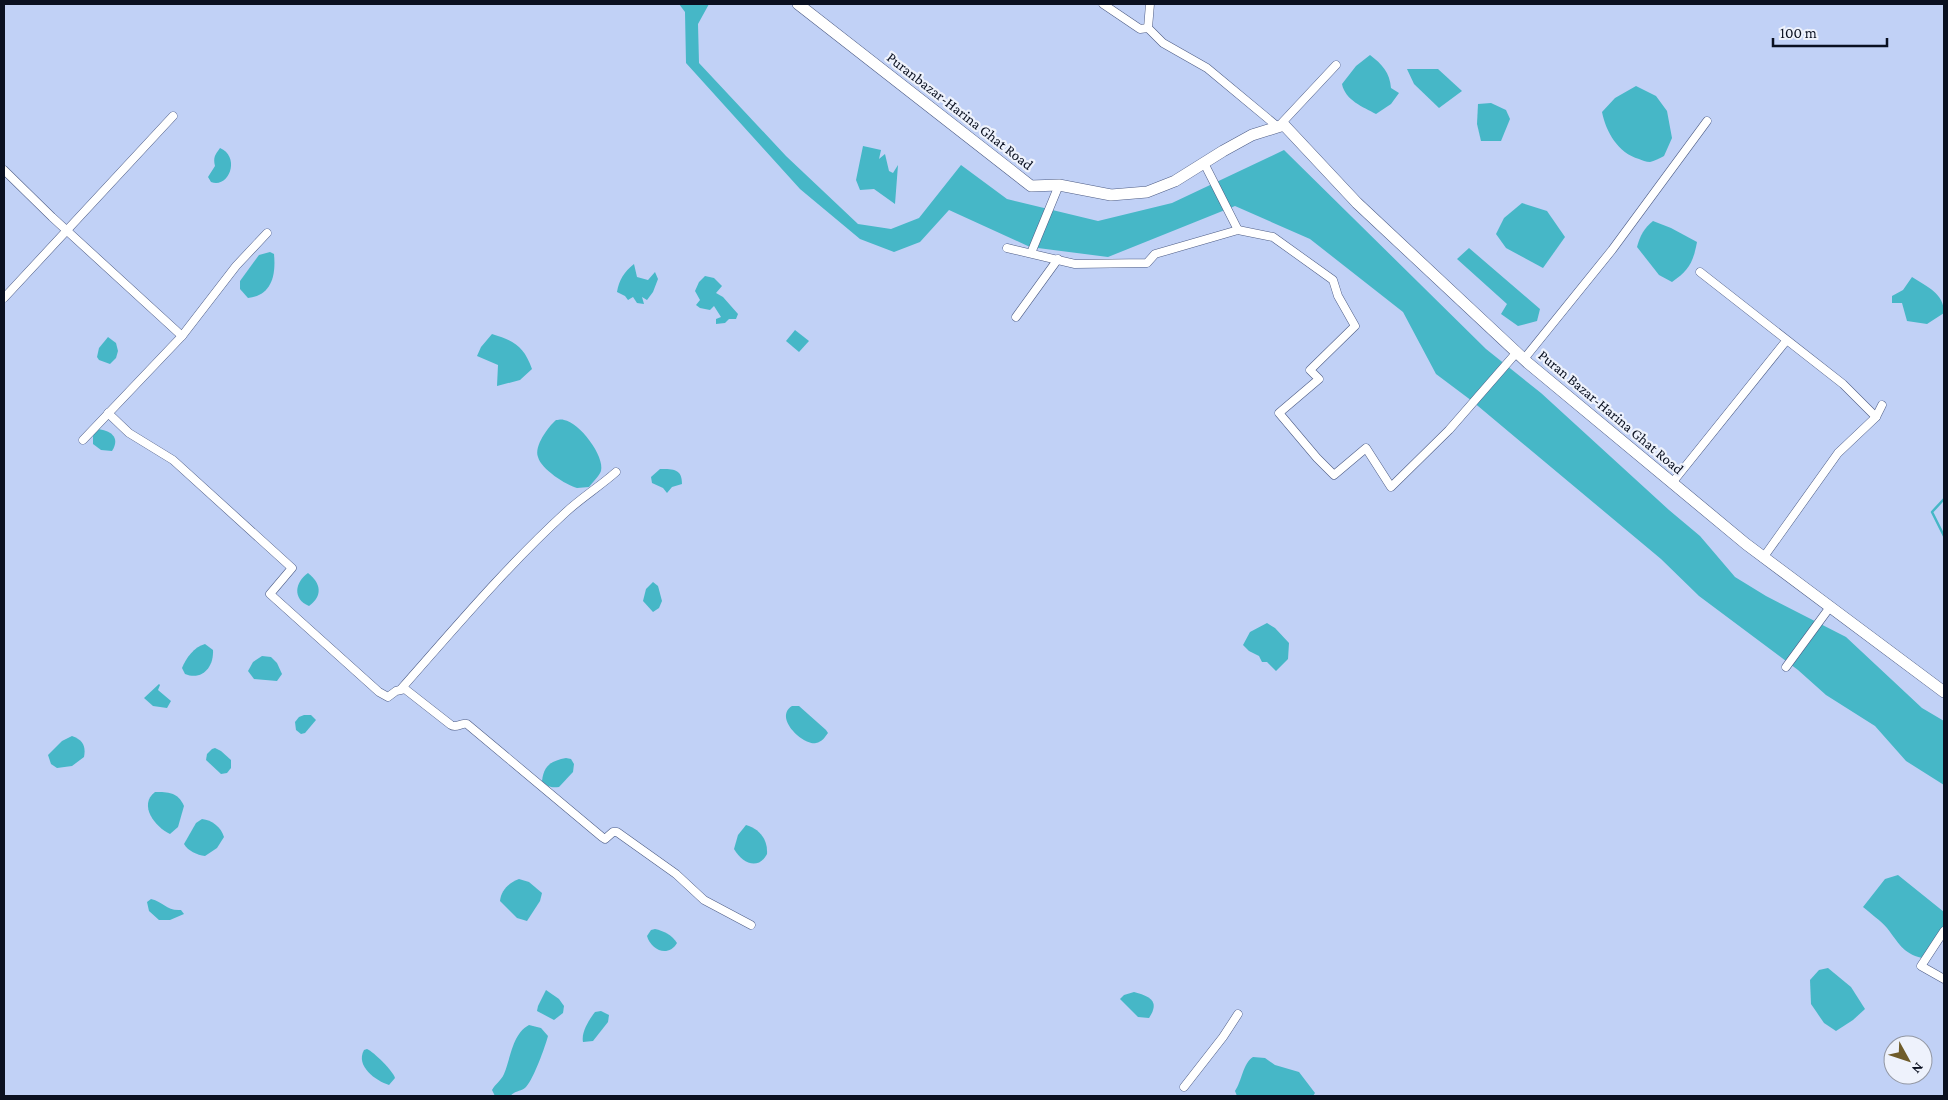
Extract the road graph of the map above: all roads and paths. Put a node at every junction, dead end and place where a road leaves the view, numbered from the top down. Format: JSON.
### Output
{"nodes":[{"id":1,"x":798,"y":4,"type":"edge"},
{"id":2,"x":1103,"y":4,"type":"edge"},
{"id":3,"x":1150,"y":4,"type":"edge"},
{"id":4,"x":1148,"y":28,"type":"junction"},
{"id":5,"x":1336,"y":65,"type":"dead end"},
{"id":6,"x":173,"y":116,"type":"dead end"},
{"id":7,"x":1707,"y":121,"type":"dead end"},
{"id":8,"x":1281,"y":126,"type":"junction"},
{"id":9,"x":1204,"y":163,"type":"junction"},
{"id":10,"x":4,"y":170,"type":"edge"},
{"id":11,"x":1059,"y":185,"type":"junction"},
{"id":12,"x":67,"y":230,"type":"junction"},
{"id":13,"x":1238,"y":230,"type":"junction"},
{"id":14,"x":267,"y":233,"type":"dead end"},
{"id":15,"x":1007,"y":248,"type":"dead end"},
{"id":16,"x":1031,"y":253,"type":"junction"},
{"id":17,"x":1058,"y":259,"type":"junction"},
{"id":18,"x":1700,"y":272,"type":"dead end"},
{"id":19,"x":4,"y":298,"type":"edge"},
{"id":20,"x":1016,"y":316,"type":"dead end"},
{"id":21,"x":182,"y":336,"type":"junction"},
{"id":22,"x":1786,"y":341,"type":"junction"},
{"id":23,"x":1520,"y":356,"type":"junction"},
{"id":24,"x":1882,"y":405,"type":"dead end"},
{"id":25,"x":108,"y":413,"type":"junction"},
{"id":26,"x":1876,"y":418,"type":"junction"},
{"id":27,"x":83,"y":440,"type":"dead end"},
{"id":28,"x":616,"y":472,"type":"dead end"},
{"id":29,"x":1672,"y":483,"type":"junction"},
{"id":30,"x":1764,"y":558,"type":"junction"},
{"id":31,"x":1830,"y":607,"type":"junction"},
{"id":32,"x":1786,"y":667,"type":"dead end"},
{"id":33,"x":402,"y":690,"type":"junction"},
{"id":34,"x":1944,"y":692,"type":"edge"},
{"id":35,"x":751,"y":925,"type":"dead end"},
{"id":36,"x":1944,"y":932,"type":"edge"},
{"id":37,"x":1944,"y":979,"type":"edge"},
{"id":38,"x":1238,"y":1014,"type":"dead end"},
{"id":39,"x":1184,"y":1087,"type":"dead end"}],
"edges":[{"from":1,"to":11,"type":"main road","name":"Puranbazar-Harina Ghat Road"},
{"from":2,"to":4,"type":"street"},
{"from":3,"to":4,"type":"street"},
{"from":4,"to":8,"type":"street"},
{"from":5,"to":8,"type":"street"},
{"from":6,"to":12,"type":"street"},
{"from":7,"to":23,"type":"street"},
{"from":8,"to":9,"type":"main road","name":"Puranbazar-Harina Ghat Road"},
{"from":8,"to":23,"type":"main road","name":"Puran Bazar-Harina Ghat Road"},
{"from":9,"to":11,"type":"main road","name":"Puranbazar-Harina Ghat Road"},
{"from":9,"to":13,"type":"street"},
{"from":10,"to":12,"type":"street"},
{"from":11,"to":16,"type":"street"},
{"from":12,"to":19,"type":"street"},
{"from":12,"to":21,"type":"street"},
{"from":13,"to":17,"type":"street"},
{"from":13,"to":23,"type":"street"},
{"from":14,"to":21,"type":"street"},
{"from":15,"to":16,"type":"street"},
{"from":16,"to":17,"type":"street"},
{"from":17,"to":20,"type":"street"},
{"from":18,"to":22,"type":"street"},
{"from":21,"to":25,"type":"street"},
{"from":22,"to":26,"type":"street"},
{"from":22,"to":29,"type":"street"},
{"from":23,"to":29,"type":"main road","name":"Puran Bazar-Harina Ghat Road"},
{"from":24,"to":26,"type":"street"},
{"from":25,"to":27,"type":"street"},
{"from":25,"to":33,"type":"street"},
{"from":26,"to":30,"type":"street"},
{"from":28,"to":33,"type":"street"},
{"from":29,"to":30,"type":"main road","name":"Puran Bazar-Harina Ghat Road"},
{"from":30,"to":31,"type":"main road","name":"Puran Bazar-Harina Ghat Road"},
{"from":31,"to":32,"type":"street"},
{"from":31,"to":34,"type":"main road","name":"Puran Bazar-Harina Ghat Road"},
{"from":33,"to":35,"type":"street"},
{"from":36,"to":37,"type":"street"},
{"from":38,"to":39,"type":"street"}]}
